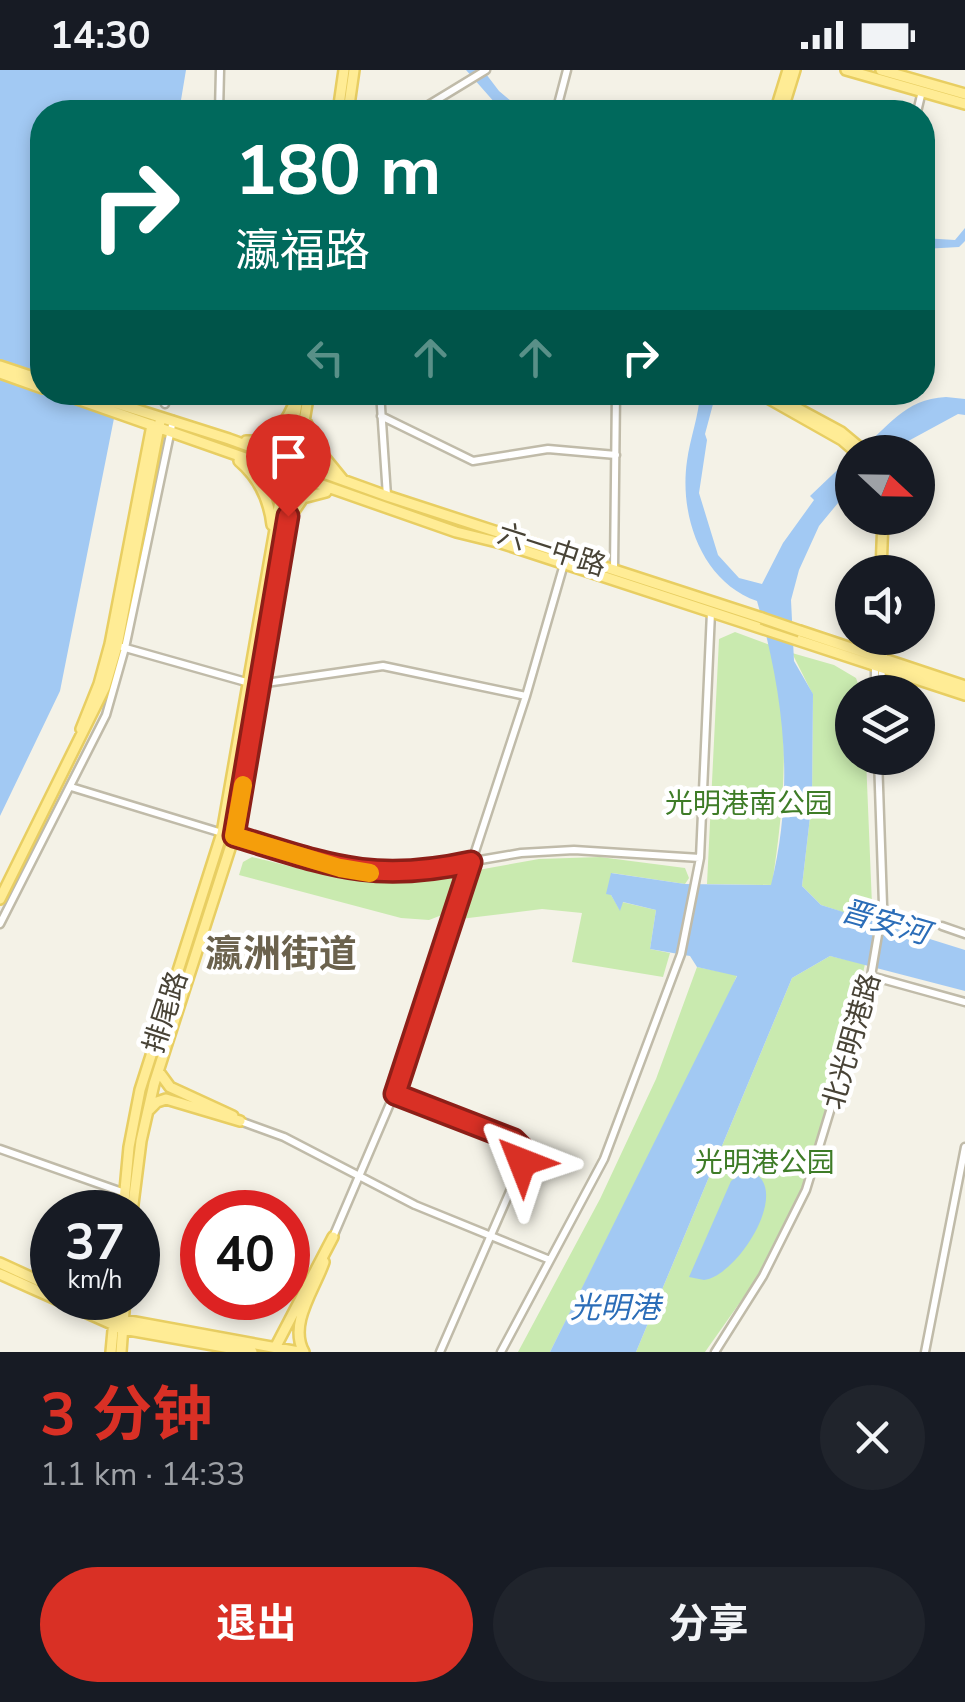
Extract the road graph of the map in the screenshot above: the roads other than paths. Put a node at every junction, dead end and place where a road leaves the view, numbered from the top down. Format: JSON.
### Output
{"nodes":[{"id":1,"x":220,"y":70,"type":"edge"},
{"id":2,"x":344,"y":70,"type":"edge"},
{"id":3,"x":354,"y":70,"type":"edge"},
{"id":4,"x":486,"y":70,"type":"edge"},
{"id":5,"x":567,"y":70,"type":"edge"},
{"id":6,"x":791,"y":70,"type":"edge"},
{"id":7,"x":846,"y":70,"type":"edge"},
{"id":8,"x":881,"y":70,"type":"edge"},
{"id":9,"x":905,"y":81,"type":"junction"},
{"id":10,"x":920,"y":87,"type":"junction"},
{"id":11,"x":965,"y":94,"type":"edge"},
{"id":12,"x":219,"y":100,"type":"edge"},
{"id":13,"x":340,"y":100,"type":"edge"},
{"id":14,"x":350,"y":100,"type":"edge"},
{"id":15,"x":437,"y":100,"type":"edge"},
{"id":16,"x":559,"y":100,"type":"edge"},
{"id":17,"x":782,"y":100,"type":"edge"},
{"id":18,"x":918,"y":100,"type":"edge"},
{"id":19,"x":965,"y":104,"type":"edge"},
{"id":20,"x":0,"y":369,"type":"edge"},
{"id":21,"x":30,"y":377,"type":"edge"},
{"id":22,"x":30,"y":383,"type":"edge"},
{"id":23,"x":101,"y":405,"type":"edge"},
{"id":24,"x":112,"y":405,"type":"edge"},
{"id":25,"x":294,"y":405,"type":"edge"},
{"id":26,"x":300,"y":405,"type":"edge"},
{"id":27,"x":305,"y":405,"type":"edge"},
{"id":28,"x":381,"y":405,"type":"edge"},
{"id":29,"x":616,"y":405,"type":"edge"},
{"id":30,"x":780,"y":405,"type":"edge"},
{"id":31,"x":788,"y":405,"type":"edge"},
{"id":32,"x":306,"y":411,"type":"junction"},
{"id":33,"x":138,"y":416,"type":"junction"},
{"id":34,"x":381,"y":416,"type":"junction"},
{"id":35,"x":173,"y":420,"type":"junction"},
{"id":36,"x":157,"y":424,"type":"junction"},
{"id":37,"x":174,"y":433,"type":"junction"},
{"id":38,"x":835,"y":435,"type":"edge"},
{"id":39,"x":835,"y":436,"type":"edge"},
{"id":40,"x":229,"y":438,"type":"junction"},
{"id":41,"x":224,"y":453,"type":"junction"},
{"id":42,"x":616,"y":456,"type":"junction"},
{"id":43,"x":293,"y":462,"type":"junction"},
{"id":44,"x":290,"y":476,"type":"junction"},
{"id":45,"x":344,"y":482,"type":"junction"},
{"id":46,"x":339,"y":492,"type":"junction"},
{"id":47,"x":387,"y":496,"type":"junction"},
{"id":48,"x":278,"y":534,"type":"junction"},
{"id":49,"x":564,"y":564,"type":"junction"},
{"id":50,"x":614,"y":569,"type":"junction"},
{"id":51,"x":711,"y":612,"type":"junction"},
{"id":52,"x":763,"y":624,"type":"junction"},
{"id":53,"x":117,"y":646,"type":"junction"},
{"id":54,"x":880,"y":655,"type":"edge"},
{"id":55,"x":879,"y":662,"type":"junction"},
{"id":56,"x":879,"y":675,"type":"edge"},
{"id":57,"x":246,"y":682,"type":"junction"},
{"id":58,"x":259,"y":684,"type":"junction"},
{"id":59,"x":965,"y":686,"type":"edge"},
{"id":60,"x":965,"y":695,"type":"edge"},
{"id":61,"x":526,"y":696,"type":"junction"},
{"id":62,"x":879,"y":775,"type":"edge"},
{"id":63,"x":71,"y":787,"type":"junction"},
{"id":64,"x":228,"y":834,"type":"junction"},
{"id":65,"x":700,"y":858,"type":"junction"},
{"id":66,"x":471,"y":862,"type":"junction"},
{"id":67,"x":0,"y":888,"type":"edge"},
{"id":68,"x":0,"y":898,"type":"edge"},
{"id":69,"x":0,"y":924,"type":"edge"},
{"id":70,"x":942,"y":926,"type":"dead end"},
{"id":71,"x":965,"y":934,"type":"edge"},
{"id":72,"x":872,"y":972,"type":"junction"},
{"id":73,"x":965,"y":1002,"type":"edge"},
{"id":74,"x":159,"y":1068,"type":"junction"},
{"id":75,"x":395,"y":1094,"type":"junction"},
{"id":76,"x":187,"y":1100,"type":"junction"},
{"id":77,"x":147,"y":1113,"type":"junction"},
{"id":78,"x":240,"y":1120,"type":"joint"},
{"id":79,"x":965,"y":1148,"type":"edge"},
{"id":80,"x":0,"y":1149,"type":"edge"},
{"id":81,"x":360,"y":1177,"type":"junction"},
{"id":82,"x":116,"y":1190,"type":"edge"},
{"id":83,"x":125,"y":1190,"type":"edge"},
{"id":84,"x":135,"y":1190,"type":"edge"},
{"id":85,"x":490,"y":1236,"type":"junction"},
{"id":86,"x":333,"y":1237,"type":"junction"},
{"id":87,"x":550,"y":1260,"type":"junction"},
{"id":88,"x":0,"y":1263,"type":"edge"},
{"id":89,"x":0,"y":1274,"type":"edge"},
{"id":90,"x":30,"y":1277,"type":"edge"},
{"id":91,"x":114,"y":1320,"type":"edge"},
{"id":92,"x":119,"y":1320,"type":"edge"},
{"id":93,"x":120,"y":1320,"type":"edge"},
{"id":94,"x":119,"y":1323,"type":"junction"},
{"id":95,"x":275,"y":1348,"type":"junction"},
{"id":96,"x":112,"y":1352,"type":"edge"},
{"id":97,"x":121,"y":1352,"type":"edge"},
{"id":98,"x":252,"y":1352,"type":"edge"},
{"id":99,"x":301,"y":1352,"type":"edge"},
{"id":100,"x":440,"y":1352,"type":"edge"},
{"id":101,"x":501,"y":1352,"type":"edge"},
{"id":102,"x":715,"y":1352,"type":"edge"},
{"id":103,"x":926,"y":1352,"type":"edge"}],
"edges":[{"from":1,"to":12,"type":"street"},
{"from":2,"to":13,"type":"main road"},
{"from":3,"to":14,"type":"main road"},
{"from":4,"to":15,"type":"street"},
{"from":5,"to":16,"type":"street"},
{"from":6,"to":17,"type":"main road"},
{"from":7,"to":9,"type":"main road"},
{"from":8,"to":9,"type":"main road"},
{"from":9,"to":10,"type":"main road"},
{"from":10,"to":11,"type":"main road"},
{"from":10,"to":18,"type":"street"},
{"from":10,"to":19,"type":"main road"},
{"from":20,"to":21,"type":"main road"},
{"from":20,"to":22,"type":"main road"},
{"from":23,"to":33,"type":"main road"},
{"from":24,"to":33,"type":"main road"},
{"from":25,"to":40,"type":"main road"},
{"from":26,"to":43,"type":"main road"},
{"from":27,"to":32,"type":"main road"},
{"from":28,"to":34,"type":"street"},
{"from":29,"to":42,"type":"street"},
{"from":30,"to":39,"type":"main road"},
{"from":31,"to":38,"type":"main road"},
{"from":32,"to":43,"type":"main road"},
{"from":32,"to":45,"type":"main road"},
{"from":33,"to":36,"type":"main road"},
{"from":34,"to":42,"type":"street"},
{"from":34,"to":47,"type":"street"},
{"from":35,"to":36,"type":"main road","name":"六一中路"},
{"from":35,"to":37,"type":"street"},
{"from":35,"to":40,"type":"main road","name":"六一中路"},
{"from":36,"to":37,"type":"main road","name":"六一中路"},
{"from":36,"to":53,"type":"main road"},
{"from":37,"to":41,"type":"main road","name":"六一中路"},
{"from":37,"to":53,"type":"street"},
{"from":40,"to":43,"type":"main road","name":"六一中路"},
{"from":41,"to":44,"type":"main road","name":"六一中路"},
{"from":41,"to":48,"type":"main road"},
{"from":42,"to":50,"type":"street"},
{"from":43,"to":44,"type":"main road","name":"排尾路"},
{"from":43,"to":45,"type":"main road","name":"六一中路"},
{"from":44,"to":46,"type":"main road","name":"六一中路"},
{"from":44,"to":48,"type":"main road","name":"排尾路"},
{"from":45,"to":47,"type":"main road","name":"六一中路"},
{"from":46,"to":48,"type":"main road"},
{"from":46,"to":49,"type":"main road","name":"六一中路"},
{"from":47,"to":50,"type":"main road","name":"六一中路"},
{"from":48,"to":57,"type":"main road","name":"排尾路"},
{"from":48,"to":58,"type":"main road","name":"排尾路"},
{"from":49,"to":51,"type":"main road","name":"六一中路"},
{"from":49,"to":61,"type":"street"},
{"from":50,"to":52,"type":"main road","name":"六一中路"},
{"from":51,"to":52,"type":"main road","name":"六一中路"},
{"from":51,"to":65,"type":"street"},
{"from":52,"to":55,"type":"main road","name":"六一中路","bridge":true},
{"from":53,"to":57,"type":"street"},
{"from":53,"to":63,"type":"street"},
{"from":53,"to":67,"type":"main road"},
{"from":53,"to":68,"type":"main road"},
{"from":54,"to":55,"type":"main road"},
{"from":55,"to":56,"type":"street"},
{"from":55,"to":59,"type":"main road","name":"六一中路"},
{"from":55,"to":60,"type":"main road","name":"六一中路"},
{"from":57,"to":64,"type":"main road","name":"排尾路"},
{"from":58,"to":61,"type":"street"},
{"from":58,"to":64,"type":"main road","name":"排尾路"},
{"from":61,"to":66,"type":"street"},
{"from":62,"to":72,"type":"street","name":"北光明港路"},
{"from":63,"to":64,"type":"street"},
{"from":63,"to":69,"type":"street"},
{"from":64,"to":66,"type":"street"},
{"from":64,"to":74,"type":"main road","name":"排尾路"},
{"from":64,"to":83,"type":"main road","name":"排尾路"},
{"from":65,"to":66,"type":"street"},
{"from":65,"to":87,"type":"street"},
{"from":66,"to":75,"type":"street"},
{"from":70,"to":71,"type":"street"},
{"from":72,"to":73,"type":"street"},
{"from":72,"to":102,"type":"street","name":"北光明港路"},
{"from":74,"to":76,"type":"main road"},
{"from":74,"to":77,"type":"main road","name":"排尾路"},
{"from":75,"to":81,"type":"street"},
{"from":75,"to":85,"type":"street"},
{"from":76,"to":77,"type":"main road"},
{"from":76,"to":78,"type":"main road"},
{"from":77,"to":84,"type":"main road","name":"排尾路"},
{"from":78,"to":81,"type":"street"},
{"from":79,"to":103,"type":"street"},
{"from":80,"to":82,"type":"street"},
{"from":81,"to":85,"type":"street"},
{"from":81,"to":86,"type":"street"},
{"from":85,"to":87,"type":"street"},
{"from":85,"to":100,"type":"street"},
{"from":86,"to":95,"type":"main road"},
{"from":86,"to":99,"type":"main road"},
{"from":87,"to":101,"type":"street"},
{"from":88,"to":90,"type":"main road"},
{"from":89,"to":94,"type":"main road"},
{"from":91,"to":94,"type":"main road"},
{"from":92,"to":94,"type":"main road"},
{"from":93,"to":94,"type":"main road"},
{"from":94,"to":95,"type":"main road"},
{"from":94,"to":96,"type":"main road"},
{"from":94,"to":97,"type":"main road"},
{"from":94,"to":98,"type":"main road"},
{"from":95,"to":99,"type":"main road"}]}
